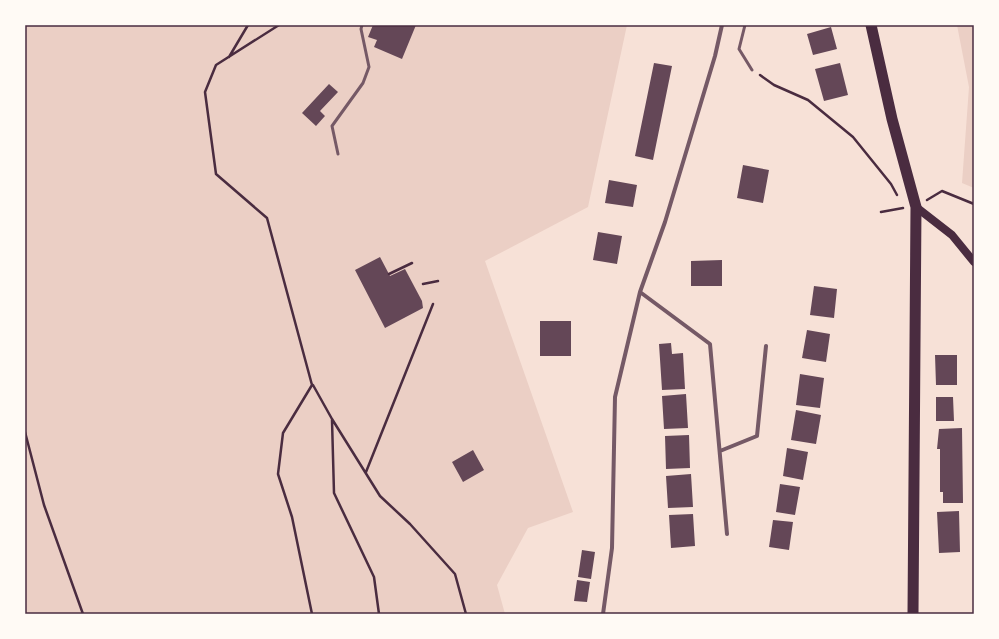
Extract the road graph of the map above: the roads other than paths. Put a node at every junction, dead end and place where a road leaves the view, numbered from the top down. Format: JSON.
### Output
{"nodes":[{"id":1,"x":362,"y":25,"type":"edge"},
{"id":2,"x":722,"y":25,"type":"edge"},
{"id":3,"x":745,"y":25,"type":"edge"},
{"id":4,"x":871,"y":25,"type":"edge"},
{"id":5,"x":752,"y":70,"type":"road end"},
{"id":6,"x":338,"y":154,"type":"dead end"},
{"id":7,"x":908,"y":208,"type":"junction"},
{"id":8,"x":974,"y":262,"type":"edge"},
{"id":9,"x":640,"y":292,"type":"junction"},
{"id":10,"x":766,"y":346,"type":"dead end"},
{"id":11,"x":720,"y":451,"type":"junction"},
{"id":12,"x":726,"y":534,"type":"dead end"},
{"id":13,"x":603,"y":614,"type":"edge"},
{"id":14,"x":913,"y":614,"type":"edge"}],
"edges":[{"from":1,"to":6,"type":"lane"},
{"from":2,"to":9,"type":"street"},
{"from":3,"to":5,"type":"lane"},
{"from":4,"to":7,"type":"highway"},
{"from":7,"to":8,"type":"main road"},
{"from":7,"to":14,"type":"highway"},
{"from":9,"to":11,"type":"street"},
{"from":9,"to":13,"type":"street"},
{"from":10,"to":11,"type":"street"},
{"from":11,"to":12,"type":"street"}]}
